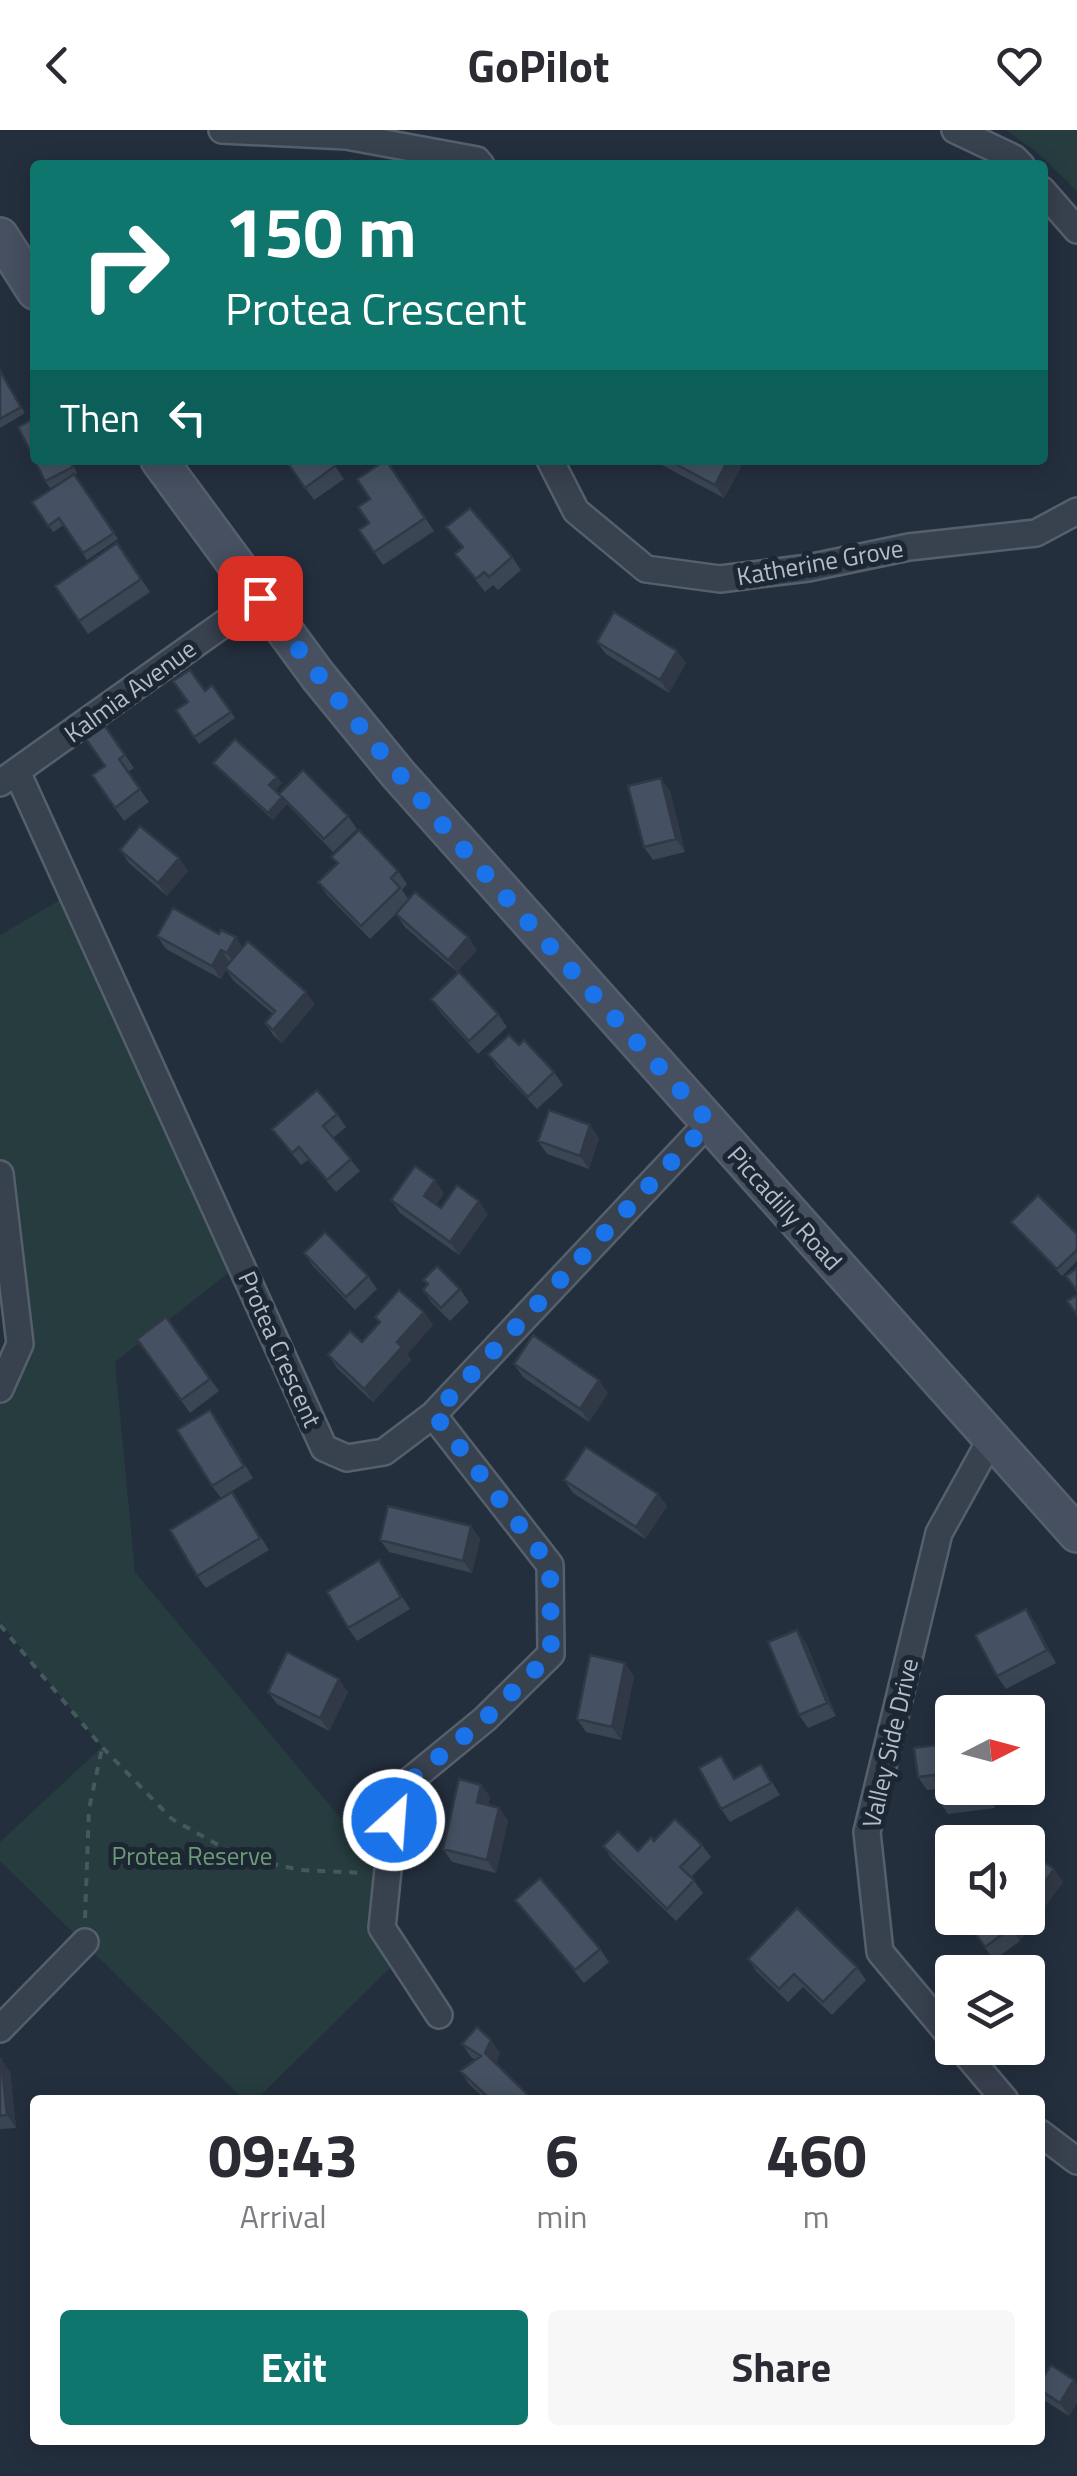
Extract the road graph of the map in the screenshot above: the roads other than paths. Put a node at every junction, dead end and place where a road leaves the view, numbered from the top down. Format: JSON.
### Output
{"nodes":[{"id":1,"x":222,"y":130,"type":"edge"},
{"id":2,"x":955,"y":130,"type":"edge"},
{"id":3,"x":344,"y":133,"type":"edge"},
{"id":4,"x":477,"y":160,"type":"edge"},
{"id":5,"x":1016,"y":160,"type":"edge"},
{"id":6,"x":1048,"y":197,"type":"edge"},
{"id":7,"x":1077,"y":230,"type":"edge"},
{"id":8,"x":0,"y":236,"type":"edge"},
{"id":9,"x":30,"y":284,"type":"edge"},
{"id":10,"x":163,"y":465,"type":"edge"},
{"id":11,"x":553,"y":465,"type":"edge"},
{"id":12,"x":1077,"y":511,"type":"edge"},
{"id":13,"x":260,"y":598,"type":"junction"},
{"id":14,"x":8,"y":778,"type":"edge"},
{"id":15,"x":709,"y":1122,"type":"junction"},
{"id":16,"x":0,"y":1174,"type":"edge"},
{"id":17,"x":0,"y":1390,"type":"edge"},
{"id":18,"x":434,"y":1414,"type":"junction"},
{"id":19,"x":991,"y":1438,"type":"junction"},
{"id":20,"x":1077,"y":1534,"type":"edge"},
{"id":21,"x":84,"y":1942,"type":"road end"},
{"id":22,"x":440,"y":2015,"type":"dead end"},
{"id":23,"x":935,"y":2018,"type":"edge"},
{"id":24,"x":0,"y":2028,"type":"edge"},
{"id":25,"x":975,"y":2065,"type":"edge"},
{"id":26,"x":1001,"y":2095,"type":"edge"},
{"id":27,"x":1045,"y":2137,"type":"edge"},
{"id":28,"x":1077,"y":2161,"type":"edge"}],
"edges":[{"from":1,"to":3,"type":"street"},
{"from":2,"to":5,"type":"street"},
{"from":3,"to":4,"type":"street"},
{"from":6,"to":7,"type":"street"},
{"from":8,"to":9,"type":"main road"},
{"from":10,"to":13,"type":"main road","name":"Piccadilly Road"},
{"from":11,"to":12,"type":"street","name":"Katherine Grove"},
{"from":13,"to":14,"type":"street","name":"Kalmia Avenue"},
{"from":13,"to":15,"type":"main road","name":"Piccadilly Road"},
{"from":14,"to":18,"type":"street","name":"Protea Crescent"},
{"from":15,"to":18,"type":"street","name":"Protea Crescent"},
{"from":15,"to":19,"type":"main road","name":"Piccadilly Road"},
{"from":16,"to":17,"type":"street"},
{"from":18,"to":22,"type":"street"},
{"from":19,"to":20,"type":"main road","name":"Piccadilly Road"},
{"from":19,"to":23,"type":"street","name":"Valley Side Drive"},
{"from":21,"to":24,"type":"street"},
{"from":25,"to":26,"type":"street"},
{"from":27,"to":28,"type":"street"}]}
